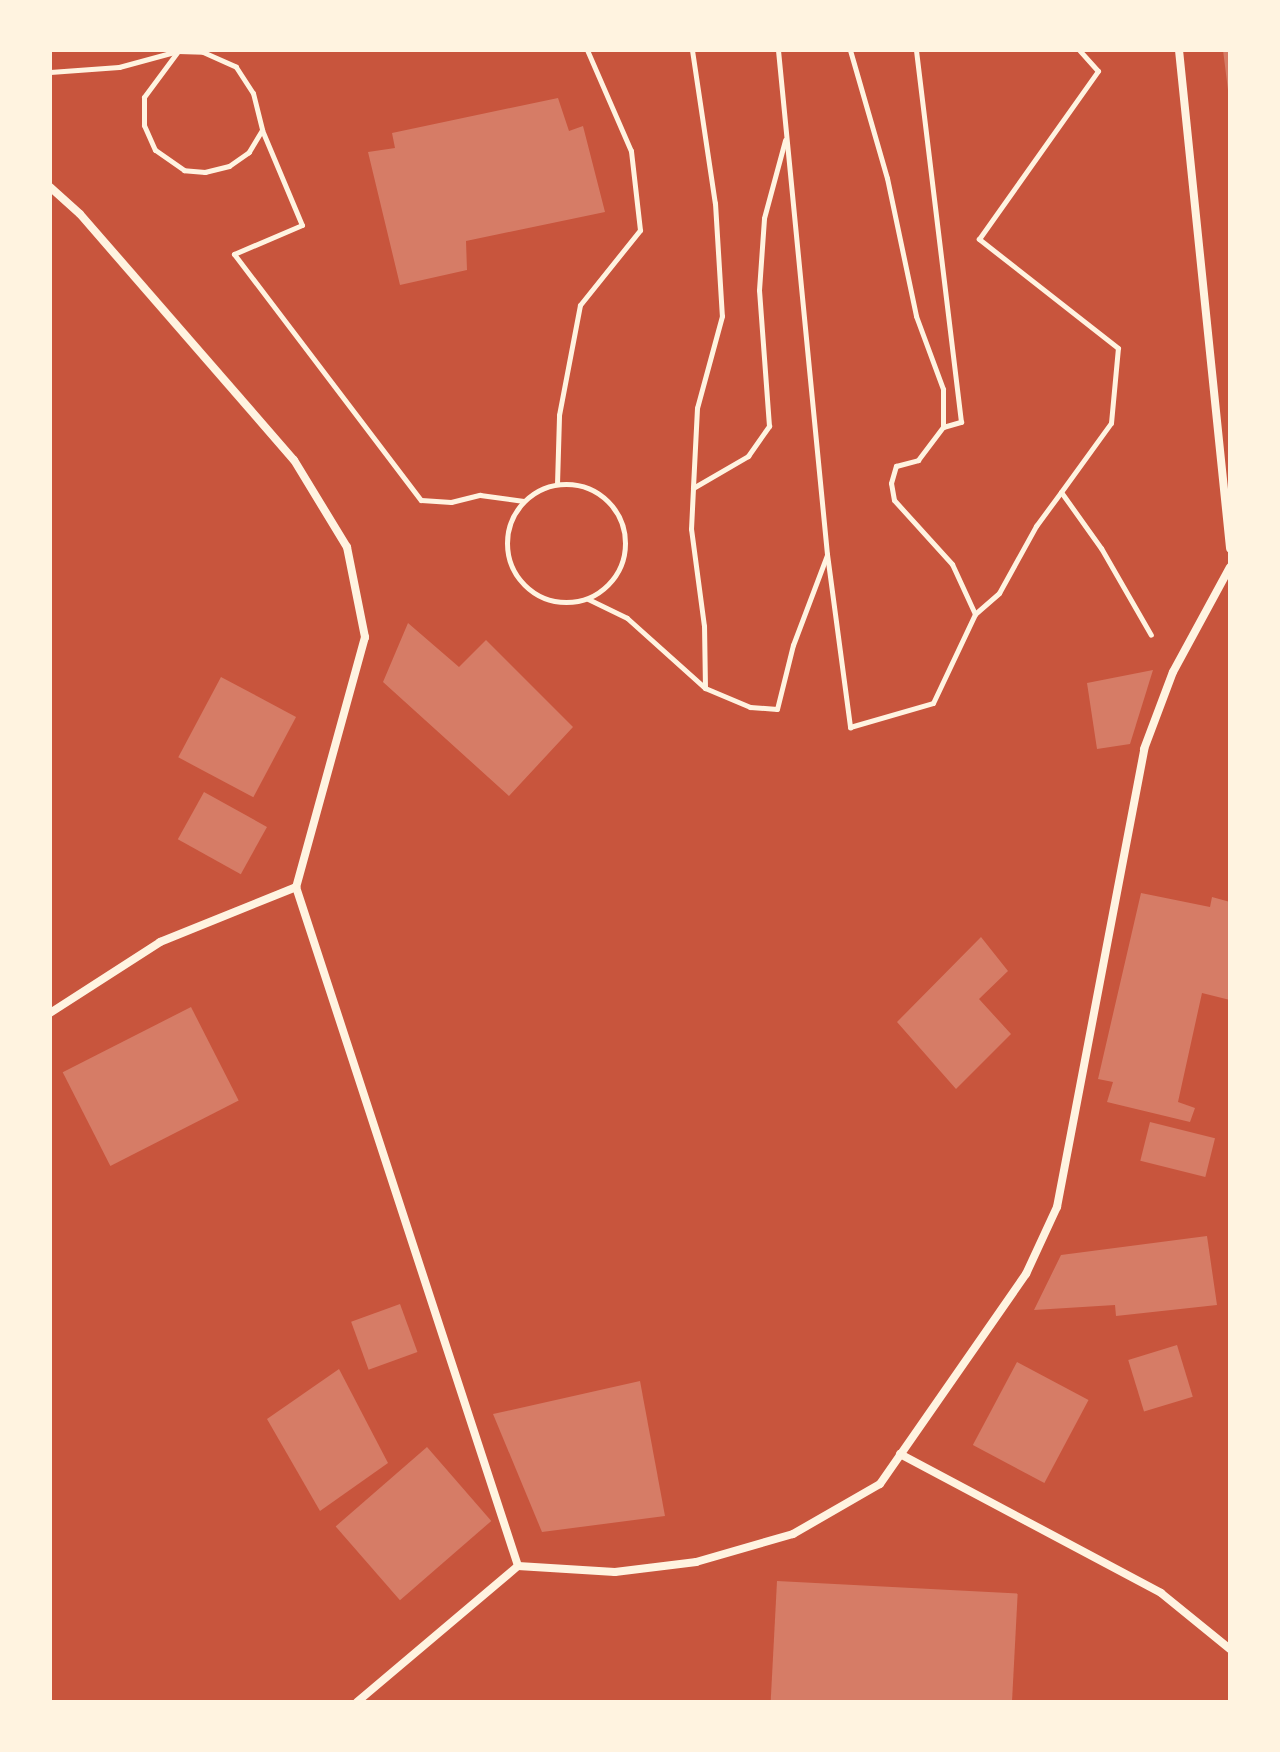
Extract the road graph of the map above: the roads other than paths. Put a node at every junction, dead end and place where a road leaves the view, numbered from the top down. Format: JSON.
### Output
{"nodes":[{"id":1,"x":1179,"y":50,"type":"edge"},
{"id":2,"x":50,"y":187,"type":"edge"},
{"id":3,"x":1230,"y":548,"type":"edge"},
{"id":4,"x":1230,"y":567,"type":"edge"},
{"id":5,"x":296,"y":887,"type":"junction"},
{"id":6,"x":50,"y":1013,"type":"edge"},
{"id":7,"x":900,"y":1454,"type":"junction"},
{"id":8,"x":518,"y":1566,"type":"junction"},
{"id":9,"x":1230,"y":1649,"type":"edge"},
{"id":10,"x":357,"y":1702,"type":"edge"}],
"edges":[{"from":1,"to":3,"type":"street"},
{"from":2,"to":5,"type":"street"},
{"from":4,"to":7,"type":"street"},
{"from":5,"to":6,"type":"street"},
{"from":5,"to":8,"type":"street"},
{"from":7,"to":8,"type":"street"},
{"from":7,"to":9,"type":"street"},
{"from":8,"to":10,"type":"street"}]}
